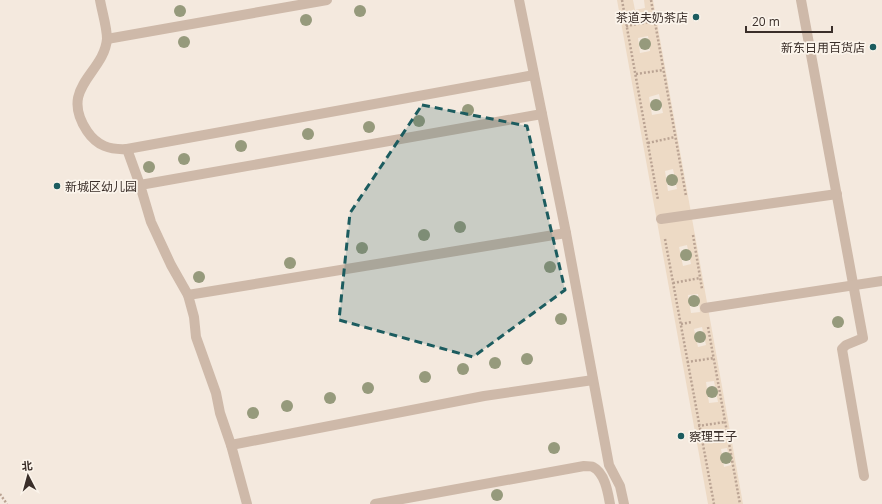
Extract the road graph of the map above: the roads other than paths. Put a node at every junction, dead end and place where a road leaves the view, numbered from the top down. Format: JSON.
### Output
{"nodes":[{"id":1,"x":100,"y":0,"type":"edge"},
{"id":2,"x":326,"y":0,"type":"edge"},
{"id":3,"x":519,"y":0,"type":"edge"},
{"id":4,"x":801,"y":0,"type":"edge"},
{"id":5,"x":107,"y":39,"type":"junction"},
{"id":6,"x":534,"y":76,"type":"junction"},
{"id":7,"x":542,"y":114,"type":"junction"},
{"id":8,"x":127,"y":149,"type":"junction"},
{"id":9,"x":140,"y":185,"type":"junction"},
{"id":10,"x":837,"y":194,"type":"junction"},
{"id":11,"x":661,"y":219,"type":"road end"},
{"id":12,"x":566,"y":233,"type":"junction"},
{"id":13,"x":882,"y":281,"type":"edge"},
{"id":14,"x":854,"y":285,"type":"junction"},
{"id":15,"x":188,"y":295,"type":"junction"},
{"id":16,"x":705,"y":308,"type":"road end"},
{"id":17,"x":593,"y":380,"type":"junction"},
{"id":18,"x":231,"y":445,"type":"junction"},
{"id":19,"x":864,"y":476,"type":"dead end"},
{"id":20,"x":247,"y":504,"type":"edge"},
{"id":21,"x":375,"y":504,"type":"edge"},
{"id":22,"x":610,"y":504,"type":"edge"},
{"id":23,"x":624,"y":504,"type":"edge"}],
"edges":[{"from":1,"to":5,"type":"street"},
{"from":2,"to":5,"type":"street"},
{"from":3,"to":6,"type":"street"},
{"from":4,"to":10,"type":"street"},
{"from":5,"to":8,"type":"street"},
{"from":6,"to":7,"type":"street"},
{"from":6,"to":8,"type":"street"},
{"from":7,"to":9,"type":"street"},
{"from":7,"to":12,"type":"street"},
{"from":8,"to":9,"type":"street"},
{"from":9,"to":15,"type":"street"},
{"from":10,"to":11,"type":"street"},
{"from":10,"to":14,"type":"street"},
{"from":12,"to":15,"type":"street"},
{"from":12,"to":17,"type":"street"},
{"from":13,"to":14,"type":"street"},
{"from":14,"to":16,"type":"street"},
{"from":14,"to":19,"type":"street"},
{"from":15,"to":18,"type":"street"},
{"from":17,"to":18,"type":"street"},
{"from":17,"to":23,"type":"street"},
{"from":18,"to":20,"type":"street"},
{"from":21,"to":22,"type":"street"}]}
